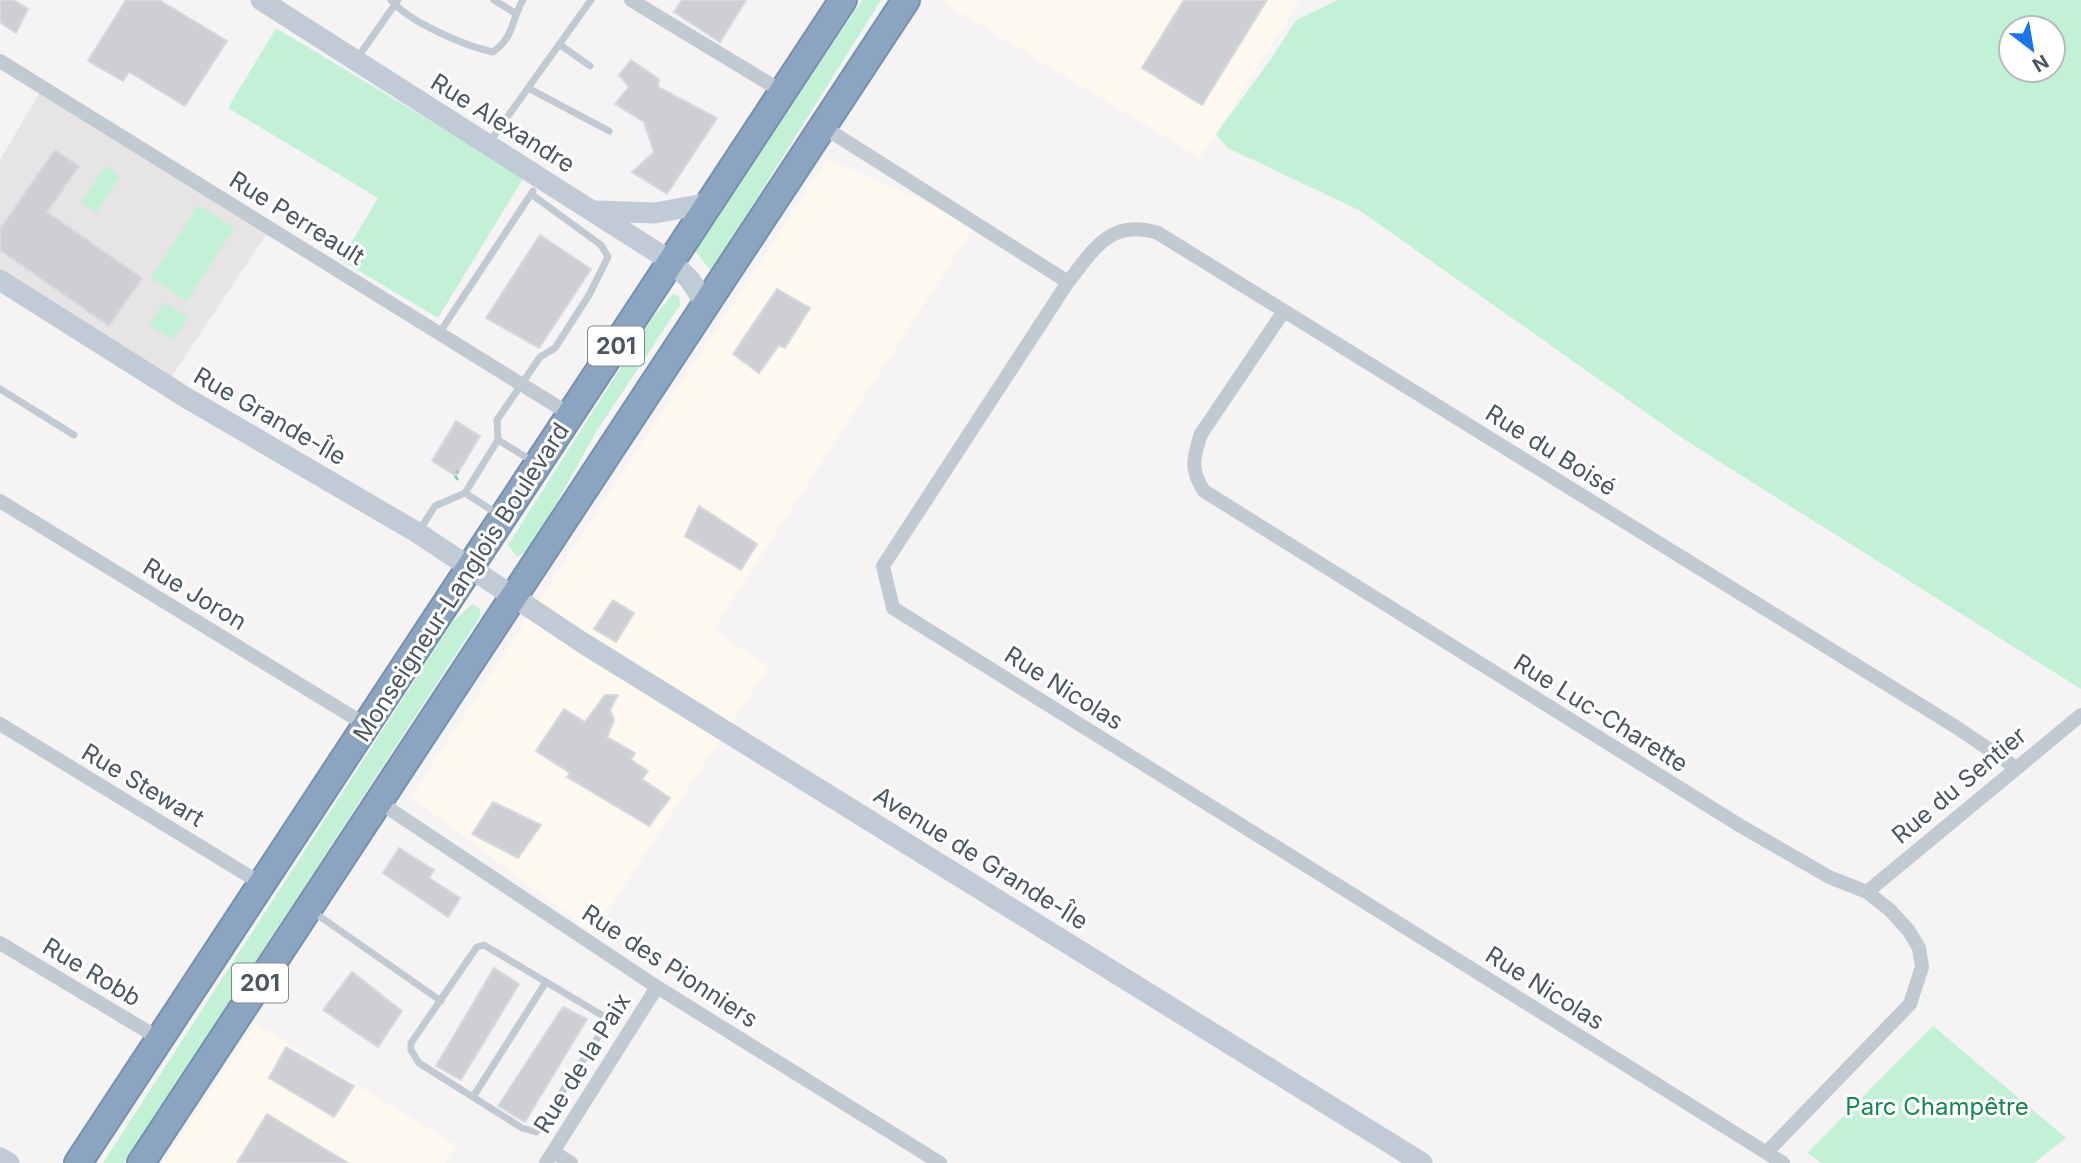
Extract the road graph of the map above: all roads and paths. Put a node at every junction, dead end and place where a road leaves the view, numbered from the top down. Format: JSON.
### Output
{"nodes":[{"id":1,"x":261,"y":0,"type":"edge"},
{"id":2,"x":494,"y":0,"type":"edge"},
{"id":3,"x":523,"y":0,"type":"edge"},
{"id":4,"x":591,"y":0,"type":"edge"},
{"id":5,"x":631,"y":0,"type":"edge"},
{"id":6,"x":844,"y":0,"type":"edge"},
{"id":7,"x":905,"y":0,"type":"edge"},
{"id":8,"x":395,"y":2,"type":"edge"},
{"id":9,"x":515,"y":13,"type":"junction"},
{"id":10,"x":559,"y":44,"type":"junction"},
{"id":11,"x":356,"y":60,"type":"junction"},
{"id":12,"x":0,"y":61,"type":"edge"},
{"id":13,"x":590,"y":66,"type":"dead end"},
{"id":14,"x":528,"y":88,"type":"junction"},
{"id":15,"x":783,"y":92,"type":"junction"},
{"id":16,"x":821,"y":126,"type":"junction"},
{"id":17,"x":609,"y":131,"type":"dead end"},
{"id":18,"x":488,"y":144,"type":"junction"},
{"id":19,"x":536,"y":186,"type":"junction"},
{"id":20,"x":709,"y":203,"type":"junction"},
{"id":21,"x":595,"y":211,"type":"junction"},
{"id":22,"x":672,"y":262,"type":"junction"},
{"id":23,"x":0,"y":280,"type":"edge"},
{"id":24,"x":1068,"y":282,"type":"junction"},
{"id":25,"x":705,"y":303,"type":"junction"},
{"id":26,"x":1284,"y":311,"type":"junction"},
{"id":27,"x":440,"y":332,"type":"junction"},
{"id":28,"x":520,"y":384,"type":"junction"},
{"id":29,"x":0,"y":389,"type":"edge"},
{"id":30,"x":570,"y":415,"type":"junction"},
{"id":31,"x":74,"y":435,"type":"dead end"},
{"id":32,"x":498,"y":440,"type":"junction"},
{"id":33,"x":538,"y":465,"type":"junction"},
{"id":34,"x":458,"y":471,"type":"dead end"},
{"id":35,"x":456,"y":475,"type":"dead end"},
{"id":36,"x":465,"y":493,"type":"junction"},
{"id":37,"x":0,"y":501,"type":"edge"},
{"id":38,"x":503,"y":517,"type":"junction"},
{"id":39,"x":418,"y":533,"type":"junction"},
{"id":40,"x":470,"y":567,"type":"junction"},
{"id":41,"x":513,"y":597,"type":"junction"},
{"id":42,"x":2081,"y":715,"type":"edge"},
{"id":43,"x":0,"y":724,"type":"edge"},
{"id":44,"x":366,"y":725,"type":"junction"},
{"id":45,"x":2015,"y":767,"type":"junction"},
{"id":46,"x":379,"y":802,"type":"junction"},
{"id":47,"x":262,"y":884,"type":"junction"},
{"id":48,"x":1867,"y":892,"type":"junction"},
{"id":49,"x":309,"y":909,"type":"junction"},
{"id":50,"x":0,"y":943,"type":"edge"},
{"id":51,"x":546,"y":982,"type":"junction"},
{"id":52,"x":657,"y":987,"type":"junction"},
{"id":53,"x":441,"y":1001,"type":"junction"},
{"id":54,"x":160,"y":1039,"type":"junction"},
{"id":55,"x":473,"y":1097,"type":"junction"},
{"id":56,"x":1766,"y":1152,"type":"junction"},
{"id":57,"x":0,"y":1158,"type":"edge"},
{"id":58,"x":550,"y":1158,"type":"edge"},
{"id":59,"x":9,"y":1163,"type":"edge"},
{"id":60,"x":78,"y":1163,"type":"edge"},
{"id":61,"x":141,"y":1163,"type":"edge"},
{"id":62,"x":571,"y":1163,"type":"edge"},
{"id":63,"x":940,"y":1163,"type":"edge"},
{"id":64,"x":1422,"y":1163,"type":"edge"},
{"id":65,"x":1783,"y":1163,"type":"edge"}],
"edges":[{"from":1,"to":11,"type":"main road","name":"Rue Alexandre"},
{"from":2,"to":9,"type":"lane"},
{"from":3,"to":9,"type":"lane"},
{"from":4,"to":10,"type":"lane"},
{"from":5,"to":15,"type":"street"},
{"from":6,"to":15,"type":"highway","name":"Monseigneur-Langlois Boulevard","number":"201"},
{"from":7,"to":16,"type":"highway","name":"Monseigneur-Langlois Boulevard","number":"201"},
{"from":8,"to":9,"type":"lane"},
{"from":8,"to":11,"type":"lane"},
{"from":10,"to":13,"type":"lane"},
{"from":10,"to":14,"type":"lane"},
{"from":11,"to":18,"type":"main road","name":"Rue Alexandre"},
{"from":12,"to":27,"type":"street","name":"Rue Perreault"},
{"from":14,"to":17,"type":"lane"},
{"from":14,"to":18,"type":"lane"},
{"from":15,"to":20,"type":"highway","name":"Monseigneur-Langlois Boulevard","number":"201"},
{"from":16,"to":24,"type":"street"},
{"from":16,"to":25,"type":"highway","name":"Monseigneur-Langlois Boulevard","number":"201"},
{"from":18,"to":19,"type":"main road","name":"Rue Alexandre"},
{"from":19,"to":21,"type":"main road","name":"Rue Alexandre"},
{"from":19,"to":27,"type":"lane"},
{"from":19,"to":28,"type":"lane"},
{"from":20,"to":21,"type":"main road"},
{"from":20,"to":22,"type":"highway","name":"Monseigneur-Langlois Boulevard","number":"201"},
{"from":21,"to":22,"type":"main road","name":"Rue Alexandre"},
{"from":22,"to":25,"type":"main road","name":"Rue Alexandre"},
{"from":22,"to":30,"type":"highway","name":"Monseigneur-Langlois Boulevard","number":"201"},
{"from":23,"to":39,"type":"main road","name":"Rue Grande-Île"},
{"from":24,"to":26,"type":"street","name":"Rue du Boisé"},
{"from":24,"to":56,"type":"street","name":"Rue Nicolas"},
{"from":25,"to":41,"type":"highway","name":"Monseigneur-Langlois Boulevard","number":"201"},
{"from":26,"to":45,"type":"street","name":"Rue du Boisé"},
{"from":26,"to":48,"type":"street","name":"Rue Luc-Charette"},
{"from":27,"to":28,"type":"street","name":"Rue Perreault"},
{"from":28,"to":30,"type":"street","name":"Rue Perreault"},
{"from":28,"to":32,"type":"lane"},
{"from":29,"to":31,"type":"lane"},
{"from":30,"to":33,"type":"highway","name":"Monseigneur-Langlois Boulevard","number":"201"},
{"from":32,"to":33,"type":"lane"},
{"from":32,"to":36,"type":"lane"},
{"from":33,"to":38,"type":"highway","name":"Monseigneur-Langlois Boulevard","number":"201"},
{"from":34,"to":35,"type":"path"},
{"from":36,"to":38,"type":"lane"},
{"from":36,"to":39,"type":"lane"},
{"from":37,"to":44,"type":"street","name":"Rue Joron"},
{"from":38,"to":40,"type":"highway","name":"Monseigneur-Langlois Boulevard","number":"201"},
{"from":39,"to":40,"type":"main road","name":"Rue Grande-Île"},
{"from":40,"to":41,"type":"main road","name":"Rue Grande-Île"},
{"from":40,"to":44,"type":"highway","name":"Monseigneur-Langlois Boulevard","number":"201"},
{"from":41,"to":46,"type":"highway","name":"Monseigneur-Langlois Boulevard","number":"201"},
{"from":41,"to":64,"type":"main road","name":"Avenue de Grande-Île"},
{"from":42,"to":45,"type":"street","name":"Rue du Sentier"},
{"from":43,"to":47,"type":"street","name":"Rue Stewart"},
{"from":44,"to":47,"type":"highway","name":"Monseigneur-Langlois Boulevard","number":"201"},
{"from":45,"to":48,"type":"street","name":"Rue du Sentier"},
{"from":46,"to":49,"type":"highway","name":"Monseigneur-Langlois Boulevard","number":"201"},
{"from":46,"to":52,"type":"street","name":"Rue des Pionniers"},
{"from":47,"to":54,"type":"highway","name":"Monseigneur-Langlois Boulevard","number":"201"},
{"from":48,"to":56,"type":"street","name":"Rue Luc-Charette"},
{"from":49,"to":53,"type":"lane"},
{"from":49,"to":61,"type":"highway","name":"Monseigneur-Langlois Boulevard","number":"201"},
{"from":50,"to":54,"type":"street","name":"Rue Robb"},
{"from":51,"to":53,"type":"lane"},
{"from":51,"to":55,"type":"lane"},
{"from":51,"to":55,"type":"lane"},
{"from":52,"to":58,"type":"street","name":"Rue de la Paix"},
{"from":52,"to":63,"type":"street","name":"Rue des Pionniers"},
{"from":53,"to":55,"type":"lane"},
{"from":54,"to":60,"type":"highway","name":"Monseigneur-Langlois Boulevard","number":"201"},
{"from":56,"to":65,"type":"street","name":"Rue Nicolas"},
{"from":57,"to":59,"type":"main road"},
{"from":58,"to":62,"type":"street"}]}
